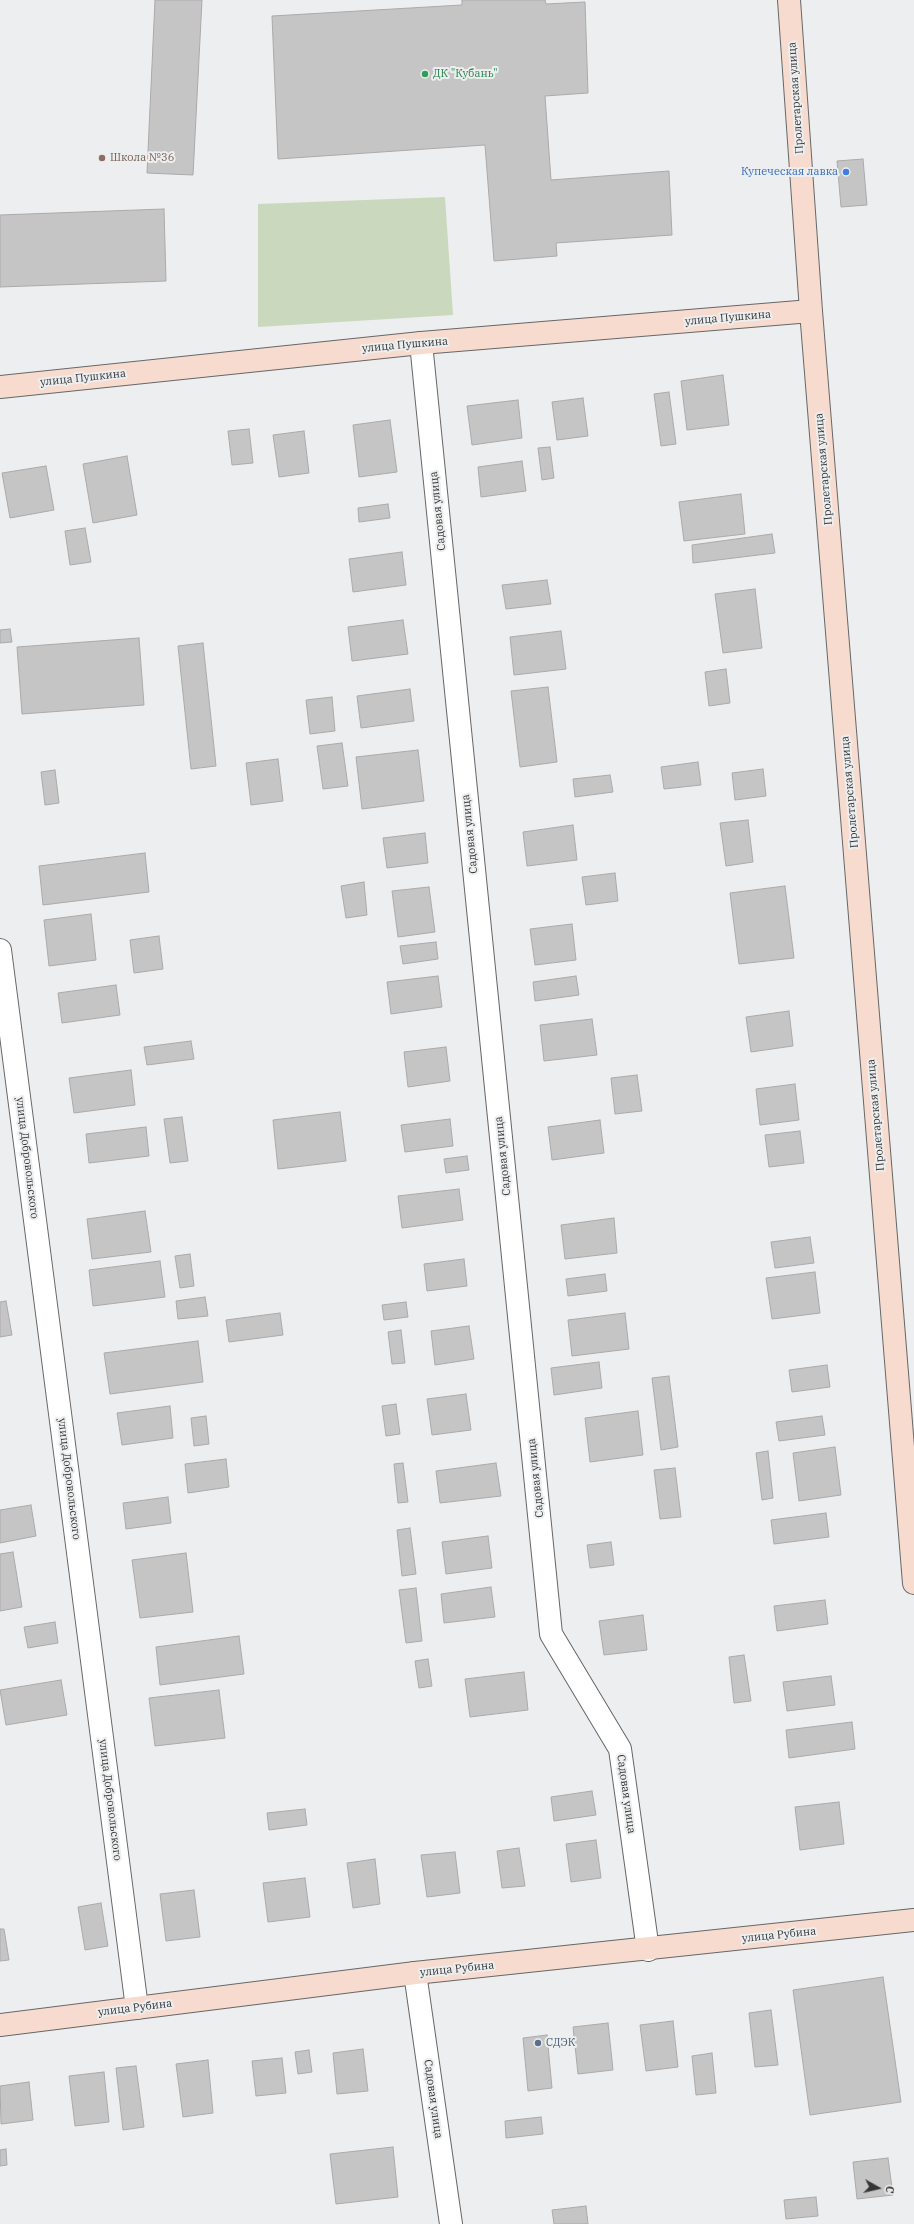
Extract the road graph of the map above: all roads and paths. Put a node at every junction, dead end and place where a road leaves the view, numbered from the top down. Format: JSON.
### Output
{"nodes":[{"id":1,"x":789,"y":0,"type":"edge"},
{"id":2,"x":811,"y":311,"type":"junction"},
{"id":3,"x":421,"y":343,"type":"junction"},
{"id":4,"x":0,"y":387,"type":"edge"},
{"id":5,"x":0,"y":950,"type":"edge"},
{"id":6,"x":914,"y":1583,"type":"edge"},
{"id":7,"x":914,"y":1920,"type":"edge"},
{"id":8,"x":648,"y":1950,"type":"junction"},
{"id":9,"x":415,"y":1973,"type":"junction"},
{"id":10,"x":137,"y":2008,"type":"junction"},
{"id":11,"x":0,"y":2025,"type":"edge"},
{"id":12,"x":451,"y":2224,"type":"edge"}],
"edges":[{"from":1,"to":2,"type":"street","name":"Пролетарская улица"},
{"from":2,"to":3,"type":"street","name":"улица Пушкина"},
{"from":2,"to":6,"type":"street","name":"Пролетарская улица"},
{"from":3,"to":4,"type":"street","name":"улица Пушкина"},
{"from":3,"to":8,"type":"street","name":"Садовая улица"},
{"from":5,"to":10,"type":"street","name":"улица Добровольского"},
{"from":7,"to":8,"type":"street","name":"улица Рубина"},
{"from":8,"to":9,"type":"street","name":"улица Рубина"},
{"from":9,"to":10,"type":"street","name":"улица Рубина"},
{"from":9,"to":12,"type":"street","name":"Садовая улица"},
{"from":10,"to":11,"type":"street","name":"улица Рубина"}]}
